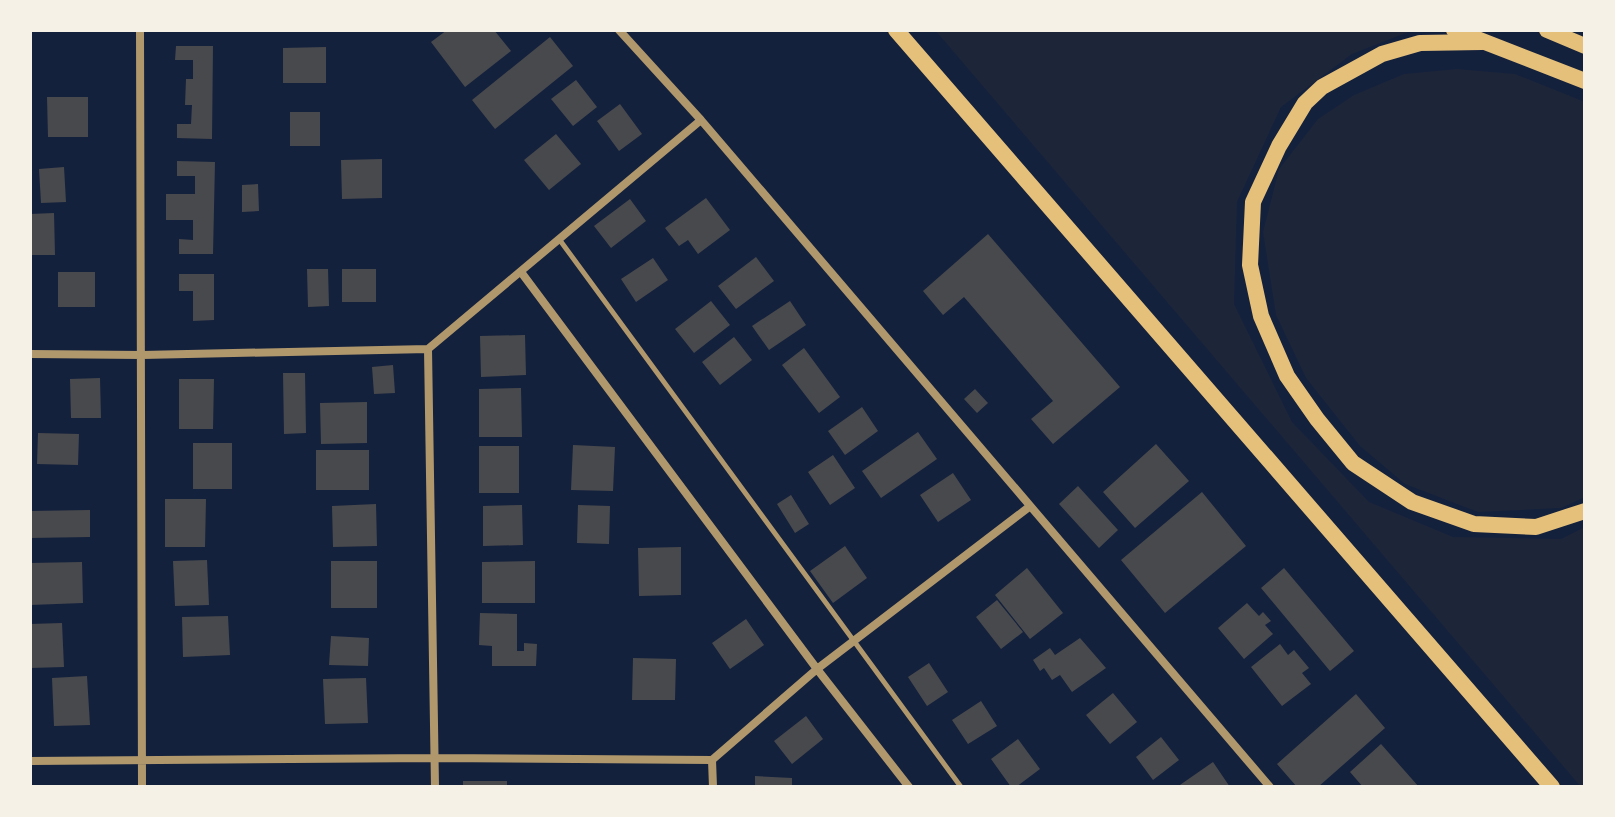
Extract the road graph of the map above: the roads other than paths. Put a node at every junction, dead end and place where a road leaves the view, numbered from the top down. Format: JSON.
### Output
{"nodes":[{"id":1,"x":140,"y":30,"type":"edge"},
{"id":2,"x":619,"y":30,"type":"edge"},
{"id":3,"x":896,"y":30,"type":"edge"},
{"id":4,"x":1454,"y":30,"type":"edge"},
{"id":5,"x":1547,"y":30,"type":"edge"},
{"id":6,"x":1482,"y":42,"type":"junction"},
{"id":7,"x":1584,"y":45,"type":"edge"},
{"id":8,"x":1579,"y":79,"type":"edge"},
{"id":9,"x":701,"y":120,"type":"junction"},
{"id":10,"x":558,"y":239,"type":"junction"},
{"id":11,"x":521,"y":272,"type":"junction"},
{"id":12,"x":428,"y":349,"type":"junction"},
{"id":13,"x":30,"y":354,"type":"edge"},
{"id":14,"x":142,"y":355,"type":"junction"},
{"id":15,"x":1029,"y":507,"type":"junction"},
{"id":16,"x":1585,"y":511,"type":"edge"},
{"id":17,"x":853,"y":641,"type":"junction"},
{"id":18,"x":817,"y":669,"type":"junction"},
{"id":19,"x":436,"y":758,"type":"junction"},
{"id":20,"x":142,"y":759,"type":"junction"},
{"id":21,"x":712,"y":760,"type":"junction"},
{"id":22,"x":30,"y":761,"type":"edge"},
{"id":23,"x":142,"y":787,"type":"edge"},
{"id":24,"x":435,"y":787,"type":"edge"},
{"id":25,"x":713,"y":787,"type":"edge"},
{"id":26,"x":909,"y":787,"type":"edge"},
{"id":27,"x":961,"y":787,"type":"edge"},
{"id":28,"x":1270,"y":787,"type":"edge"},
{"id":29,"x":1552,"y":787,"type":"edge"}],
"edges":[{"from":1,"to":14,"type":"street"},
{"from":2,"to":9,"type":"street"},
{"from":3,"to":29,"type":"main road"},
{"from":4,"to":6,"type":"main road"},
{"from":5,"to":7,"type":"main road"},
{"from":6,"to":8,"type":"main road"},
{"from":6,"to":16,"type":"main road"},
{"from":9,"to":10,"type":"street"},
{"from":9,"to":15,"type":"street"},
{"from":10,"to":11,"type":"street"},
{"from":10,"to":17,"type":"lane"},
{"from":11,"to":12,"type":"street"},
{"from":11,"to":18,"type":"street"},
{"from":12,"to":14,"type":"street"},
{"from":12,"to":19,"type":"street"},
{"from":13,"to":14,"type":"street"},
{"from":14,"to":20,"type":"street"},
{"from":15,"to":17,"type":"street"},
{"from":15,"to":28,"type":"street"},
{"from":17,"to":18,"type":"street"},
{"from":17,"to":27,"type":"lane"},
{"from":18,"to":21,"type":"street"},
{"from":18,"to":26,"type":"street"},
{"from":19,"to":20,"type":"street"},
{"from":19,"to":21,"type":"street"},
{"from":19,"to":24,"type":"street"},
{"from":20,"to":22,"type":"street"},
{"from":20,"to":23,"type":"street"},
{"from":21,"to":25,"type":"street"}]}
